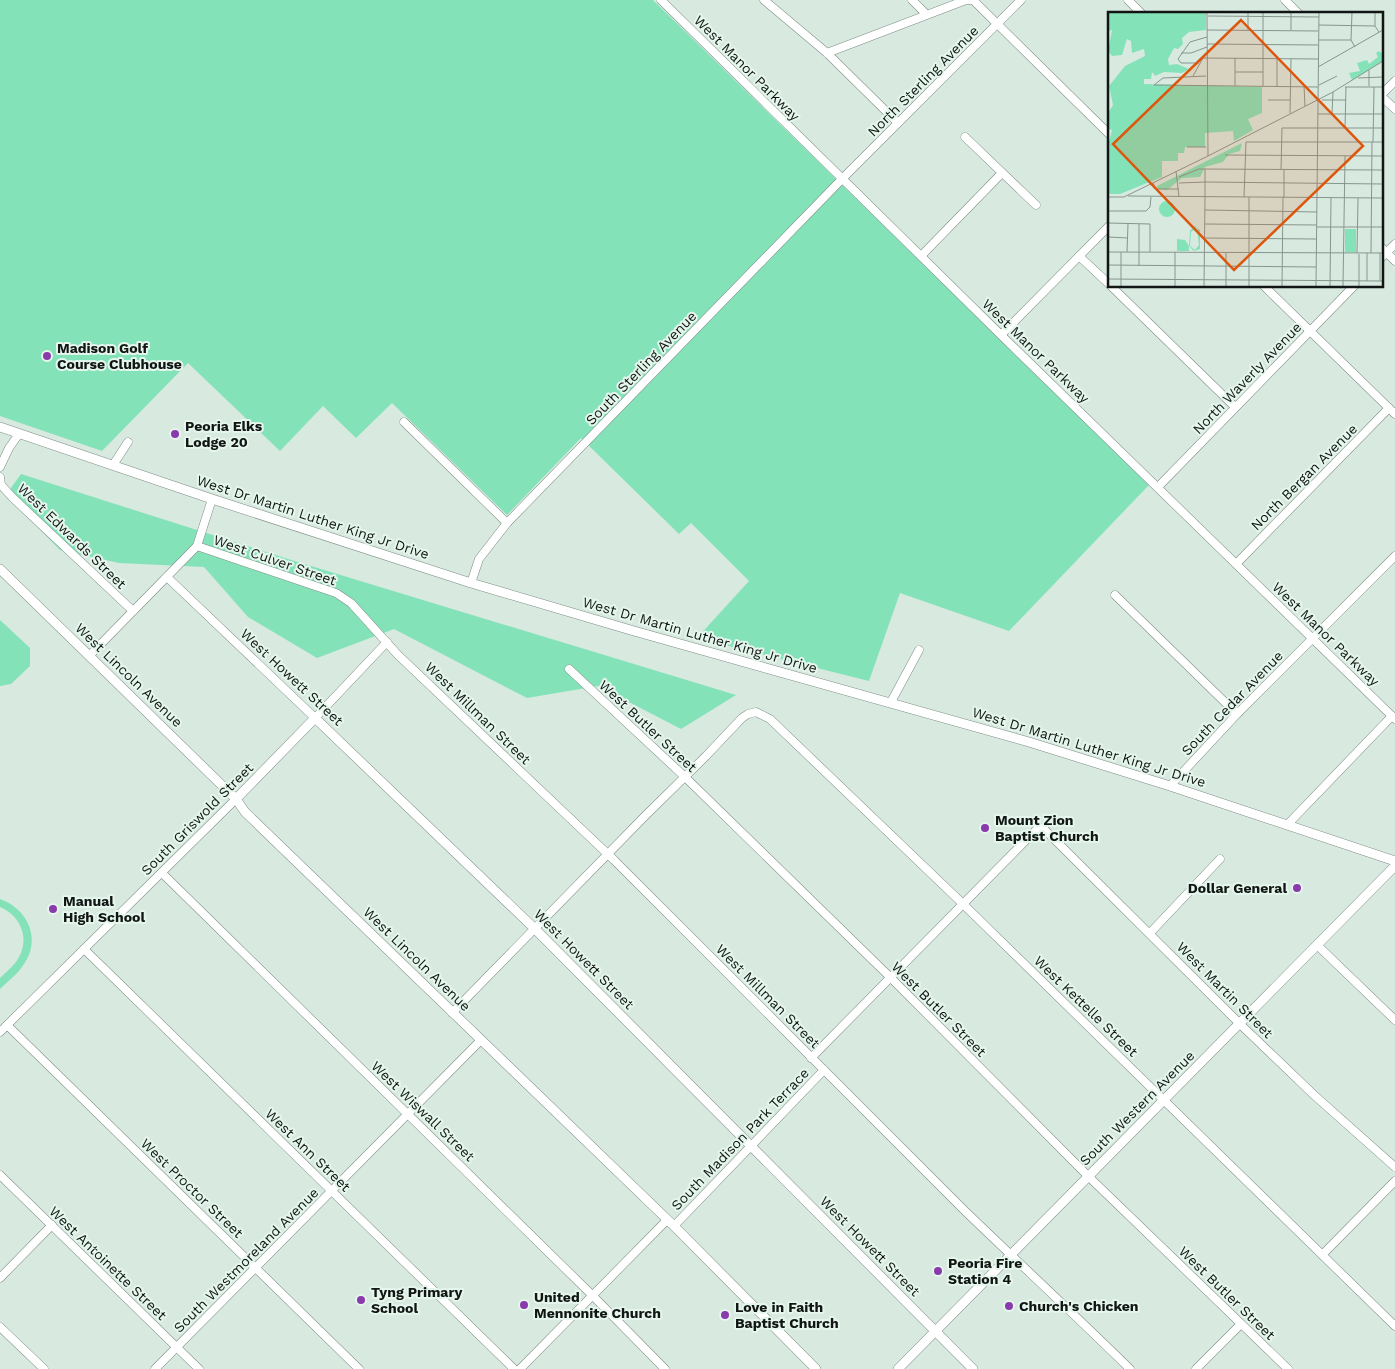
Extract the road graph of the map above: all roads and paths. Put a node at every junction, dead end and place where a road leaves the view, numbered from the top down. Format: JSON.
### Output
{"nodes":[{"id":1,"x":661,"y":0,"type":"edge"},
{"id":2,"x":764,"y":0,"type":"edge"},
{"id":3,"x":912,"y":0,"type":"edge"},
{"id":4,"x":1021,"y":0,"type":"edge"},
{"id":5,"x":1128,"y":0,"type":"edge"},
{"id":6,"x":1285,"y":0,"type":"edge"},
{"id":7,"x":1140,"y":12,"type":"edge"},
{"id":8,"x":1297,"y":12,"type":"edge"},
{"id":9,"x":926,"y":14,"type":"junction"},
{"id":10,"x":997,"y":23,"type":"junction"},
{"id":11,"x":827,"y":53,"type":"junction"},
{"id":12,"x":1395,"y":81,"type":"edge"},
{"id":13,"x":1382,"y":94,"type":"edge"},
{"id":14,"x":1382,"y":96,"type":"edge"},
{"id":15,"x":1395,"y":109,"type":"edge"},
{"id":16,"x":898,"y":123,"type":"junction"},
{"id":17,"x":1108,"y":133,"type":"edge"},
{"id":18,"x":966,"y":137,"type":"dead end"},
{"id":19,"x":1002,"y":173,"type":"junction"},
{"id":20,"x":842,"y":180,"type":"junction"},
{"id":21,"x":1036,"y":205,"type":"dead end"},
{"id":22,"x":1108,"y":227,"type":"edge"},
{"id":23,"x":1395,"y":244,"type":"edge"},
{"id":24,"x":1383,"y":253,"type":"edge"},
{"id":25,"x":921,"y":256,"type":"junction"},
{"id":26,"x":1079,"y":256,"type":"junction"},
{"id":27,"x":1395,"y":261,"type":"edge"},
{"id":28,"x":1108,"y":283,"type":"edge"},
{"id":29,"x":1113,"y":288,"type":"edge"},
{"id":30,"x":1266,"y":288,"type":"edge"},
{"id":31,"x":1352,"y":288,"type":"edge"},
{"id":32,"x":1310,"y":331,"type":"junction"},
{"id":33,"x":1001,"y":335,"type":"junction"},
{"id":34,"x":1235,"y":407,"type":"junction"},
{"id":35,"x":1392,"y":411,"type":"edge"},
{"id":36,"x":404,"y":422,"type":"dead end"},
{"id":37,"x":0,"y":427,"type":"edge"},
{"id":38,"x":19,"y":434,"type":"junction"},
{"id":39,"x":128,"y":442,"type":"dead end"},
{"id":40,"x":113,"y":465,"type":"junction"},
{"id":41,"x":0,"y":467,"type":"edge"},
{"id":42,"x":0,"y":477,"type":"edge"},
{"id":43,"x":1158,"y":487,"type":"junction"},
{"id":44,"x":212,"y":499,"type":"junction"},
{"id":45,"x":507,"y":523,"type":"junction"},
{"id":46,"x":197,"y":546,"type":"junction"},
{"id":47,"x":1395,"y":556,"type":"edge"},
{"id":48,"x":1236,"y":564,"type":"junction"},
{"id":49,"x":0,"y":569,"type":"edge"},
{"id":50,"x":166,"y":577,"type":"junction"},
{"id":51,"x":471,"y":583,"type":"junction"},
{"id":52,"x":1115,"y":595,"type":"dead end"},
{"id":53,"x":133,"y":611,"type":"junction"},
{"id":54,"x":1312,"y":639,"type":"junction"},
{"id":55,"x":387,"y":642,"type":"junction"},
{"id":56,"x":919,"y":650,"type":"dead end"},
{"id":57,"x":90,"y":655,"type":"junction"},
{"id":58,"x":569,"y":669,"type":"dead end"},
{"id":59,"x":891,"y":702,"type":"junction"},
{"id":60,"x":1237,"y":714,"type":"junction"},
{"id":61,"x":1394,"y":717,"type":"edge"},
{"id":62,"x":315,"y":718,"type":"junction"},
{"id":63,"x":685,"y":777,"type":"junction"},
{"id":64,"x":1170,"y":786,"type":"junction"},
{"id":65,"x":236,"y":799,"type":"junction"},
{"id":66,"x":1287,"y":825,"type":"junction"},
{"id":67,"x":1041,"y":828,"type":"joint"},
{"id":68,"x":608,"y":854,"type":"junction"},
{"id":69,"x":1220,"y":858,"type":"dead end"},
{"id":70,"x":1395,"y":861,"type":"edge"},
{"id":71,"x":1395,"y":866,"type":"edge"},
{"id":72,"x":162,"y":873,"type":"junction"},
{"id":73,"x":963,"y":904,"type":"junction"},
{"id":74,"x":535,"y":929,"type":"junction"},
{"id":75,"x":1150,"y":933,"type":"junction"},
{"id":76,"x":1317,"y":945,"type":"junction"},
{"id":77,"x":84,"y":949,"type":"junction"},
{"id":78,"x":890,"y":977,"type":"junction"},
{"id":79,"x":452,"y":1013,"type":"junction"},
{"id":80,"x":1395,"y":1020,"type":"edge"},
{"id":81,"x":1240,"y":1024,"type":"junction"},
{"id":82,"x":7,"y":1025,"type":"junction"},
{"id":83,"x":0,"y":1032,"type":"edge"},
{"id":84,"x":481,"y":1040,"type":"junction"},
{"id":85,"x":812,"y":1058,"type":"junction"},
{"id":86,"x":824,"y":1070,"type":"junction"},
{"id":87,"x":1164,"y":1100,"type":"junction"},
{"id":88,"x":408,"y":1114,"type":"junction"},
{"id":89,"x":751,"y":1146,"type":"junction"},
{"id":90,"x":1395,"y":1167,"type":"edge"},
{"id":91,"x":0,"y":1175,"type":"edge"},
{"id":92,"x":1088,"y":1176,"type":"junction"},
{"id":93,"x":1395,"y":1181,"type":"edge"},
{"id":94,"x":332,"y":1190,"type":"junction"},
{"id":95,"x":671,"y":1223,"type":"junction"},
{"id":96,"x":52,"y":1225,"type":"junction"},
{"id":97,"x":1010,"y":1255,"type":"junction"},
{"id":98,"x":1322,"y":1255,"type":"junction"},
{"id":99,"x":256,"y":1268,"type":"junction"},
{"id":100,"x":0,"y":1278,"type":"edge"},
{"id":101,"x":592,"y":1295,"type":"junction"},
{"id":102,"x":1241,"y":1324,"type":"junction"},
{"id":103,"x":1395,"y":1326,"type":"edge"},
{"id":104,"x":0,"y":1327,"type":"edge"},
{"id":105,"x":936,"y":1330,"type":"junction"},
{"id":106,"x":176,"y":1347,"type":"junction"},
{"id":107,"x":44,"y":1369,"type":"edge"},
{"id":108,"x":156,"y":1369,"type":"edge"},
{"id":109,"x":199,"y":1369,"type":"edge"},
{"id":110,"x":360,"y":1369,"type":"edge"},
{"id":111,"x":514,"y":1369,"type":"edge"},
{"id":112,"x":520,"y":1369,"type":"edge"},
{"id":113,"x":665,"y":1369,"type":"edge"},
{"id":114,"x":816,"y":1369,"type":"edge"},
{"id":115,"x":898,"y":1369,"type":"edge"},
{"id":116,"x":973,"y":1369,"type":"edge"},
{"id":117,"x":1130,"y":1369,"type":"edge"},
{"id":118,"x":1196,"y":1369,"type":"edge"},
{"id":119,"x":1288,"y":1369,"type":"edge"}],
"edges":[{"from":1,"to":20,"type":"street","name":"West Manor Parkway"},
{"from":2,"to":11,"type":"street"},
{"from":3,"to":9,"type":"street"},
{"from":4,"to":10,"type":"street","name":"North Sterling Avenue"},
{"from":5,"to":7,"type":"street"},
{"from":6,"to":8,"type":"street"},
{"from":9,"to":10,"type":"street"},
{"from":9,"to":11,"type":"street"},
{"from":10,"to":16,"type":"street","name":"North Sterling Avenue"},
{"from":10,"to":17,"type":"street"},
{"from":11,"to":16,"type":"street"},
{"from":12,"to":13,"type":"street"},
{"from":14,"to":15,"type":"street"},
{"from":16,"to":20,"type":"street","name":"North Sterling Avenue"},
{"from":18,"to":19,"type":"street"},
{"from":19,"to":21,"type":"street"},
{"from":19,"to":25,"type":"street"},
{"from":20,"to":25,"type":"street","name":"West Manor Parkway"},
{"from":20,"to":45,"type":"street","name":"South Sterling Avenue"},
{"from":22,"to":26,"type":"street"},
{"from":23,"to":24,"type":"street"},
{"from":24,"to":27,"type":"street"},
{"from":25,"to":33,"type":"street","name":"West Manor Parkway"},
{"from":26,"to":28,"type":"street"},
{"from":26,"to":33,"type":"street"},
{"from":29,"to":34,"type":"street"},
{"from":30,"to":32,"type":"street"},
{"from":31,"to":32,"type":"street","name":"North Waverly Avenue"},
{"from":32,"to":34,"type":"street","name":"North Waverly Avenue"},
{"from":32,"to":35,"type":"street"},
{"from":33,"to":43,"type":"street","name":"West Manor Parkway"},
{"from":34,"to":43,"type":"street","name":"North Waverly Avenue"},
{"from":35,"to":48,"type":"street","name":"North Bergan Avenue"},
{"from":36,"to":45,"type":"street"},
{"from":37,"to":38,"type":"main road","name":"West Dr Martin Luther King Jr Drive"},
{"from":38,"to":40,"type":"main road","name":"West Dr Martin Luther King Jr Drive"},
{"from":38,"to":41,"type":"street"},
{"from":39,"to":40,"type":"street"},
{"from":40,"to":44,"type":"main road","name":"West Dr Martin Luther King Jr Drive"},
{"from":42,"to":53,"type":"street","name":"West Edwards Street"},
{"from":43,"to":48,"type":"street","name":"West Manor Parkway"},
{"from":44,"to":46,"type":"street"},
{"from":44,"to":51,"type":"main road","name":"West Dr Martin Luther King Jr Drive"},
{"from":45,"to":51,"type":"street","name":"South Sterling Avenue"},
{"from":46,"to":50,"type":"street"},
{"from":46,"to":55,"type":"street","name":"West Culver Street"},
{"from":47,"to":54,"type":"street","name":"South Cedar Avenue"},
{"from":48,"to":54,"type":"street","name":"West Manor Parkway"},
{"from":49,"to":57,"type":"main road","name":"West Lincoln Avenue"},
{"from":50,"to":53,"type":"street"},
{"from":50,"to":62,"type":"street","name":"West Howett Street"},
{"from":51,"to":59,"type":"main road","name":"West Dr Martin Luther King Jr Drive"},
{"from":52,"to":60,"type":"street"},
{"from":53,"to":57,"type":"street"},
{"from":54,"to":60,"type":"street","name":"South Cedar Avenue"},
{"from":54,"to":61,"type":"street","name":"West Manor Parkway"},
{"from":55,"to":62,"type":"street","name":"South Griswold Street"},
{"from":55,"to":68,"type":"street","name":"West Millman Street"},
{"from":56,"to":59,"type":"street"},
{"from":57,"to":65,"type":"main road","name":"West Lincoln Avenue"},
{"from":58,"to":63,"type":"street","name":"West Butler Street"},
{"from":59,"to":64,"type":"main road","name":"West Dr Martin Luther King Jr Drive"},
{"from":60,"to":64,"type":"street","name":"South Cedar Avenue"},
{"from":61,"to":66,"type":"street"},
{"from":62,"to":65,"type":"main road","name":"South Griswold Street"},
{"from":62,"to":74,"type":"main road","name":"West Howett Street"},
{"from":63,"to":68,"type":"street"},
{"from":63,"to":73,"type":"street","name":"West Kettelle Street"},
{"from":63,"to":78,"type":"street","name":"West Butler Street"},
{"from":64,"to":66,"type":"main road","name":"West Dr Martin Luther King Jr Drive"},
{"from":65,"to":72,"type":"street","name":"South Griswold Street"},
{"from":65,"to":79,"type":"main road","name":"West Lincoln Avenue"},
{"from":66,"to":70,"type":"main road","name":"West Dr Martin Luther King Jr Drive"},
{"from":67,"to":73,"type":"street","name":"South Madison Park Terrace"},
{"from":67,"to":75,"type":"street","name":"West Martin Street"},
{"from":68,"to":74,"type":"street"},
{"from":68,"to":85,"type":"street","name":"West Millman Street"},
{"from":69,"to":75,"type":"street"},
{"from":71,"to":76,"type":"main road","name":"South Western Avenue"},
{"from":72,"to":77,"type":"street","name":"South Griswold Street"},
{"from":72,"to":88,"type":"street","name":"West Wiswall Street"},
{"from":73,"to":78,"type":"street","name":"South Madison Park Terrace"},
{"from":73,"to":87,"type":"street","name":"West Kettelle Street"},
{"from":74,"to":79,"type":"street"},
{"from":74,"to":89,"type":"main road","name":"West Howett Street"},
{"from":75,"to":81,"type":"street","name":"West Martin Street"},
{"from":76,"to":80,"type":"street"},
{"from":76,"to":81,"type":"main road","name":"South Western Avenue"},
{"from":77,"to":82,"type":"street","name":"South Griswold Street"},
{"from":77,"to":94,"type":"street","name":"West Ann Street"},
{"from":78,"to":85,"type":"street","name":"South Madison Park Terrace"},
{"from":78,"to":92,"type":"street","name":"West Butler Street"},
{"from":79,"to":84,"type":"main road","name":"West Lincoln Avenue"},
{"from":81,"to":87,"type":"main road","name":"South Western Avenue"},
{"from":81,"to":90,"type":"street","name":"West Martin Street"},
{"from":82,"to":83,"type":"street","name":"South Griswold Street"},
{"from":82,"to":99,"type":"street","name":"West Proctor Street"},
{"from":84,"to":88,"type":"street","name":"South Westmoreland Avenue"},
{"from":84,"to":95,"type":"main road","name":"West Lincoln Avenue"},
{"from":85,"to":86,"type":"street","name":"West Millman Street"},
{"from":86,"to":89,"type":"street","name":"South Madison Park Terrace"},
{"from":86,"to":97,"type":"street","name":"West Millman Street"},
{"from":87,"to":92,"type":"main road","name":"South Western Avenue"},
{"from":87,"to":98,"type":"street","name":"West Kettelle Street"},
{"from":88,"to":94,"type":"street","name":"South Westmoreland Avenue"},
{"from":88,"to":101,"type":"street","name":"West Wiswall Street"},
{"from":89,"to":95,"type":"street","name":"South Madison Park Terrace"},
{"from":89,"to":105,"type":"main road","name":"West Howett Street"},
{"from":91,"to":96,"type":"street","name":"West Antoinette Street"},
{"from":92,"to":97,"type":"main road","name":"South Western Avenue"},
{"from":92,"to":102,"type":"street","name":"West Butler Street"},
{"from":93,"to":98,"type":"street"},
{"from":94,"to":99,"type":"street","name":"South Westmoreland Avenue"},
{"from":94,"to":111,"type":"street","name":"West Ann Street"},
{"from":95,"to":101,"type":"street","name":"South Madison Park Terrace"},
{"from":95,"to":114,"type":"main road","name":"West Lincoln Avenue"},
{"from":96,"to":100,"type":"street"},
{"from":96,"to":106,"type":"street","name":"West Antoinette Street"},
{"from":97,"to":105,"type":"main road","name":"South Western Avenue"},
{"from":97,"to":117,"type":"street","name":"West Millman Street"},
{"from":98,"to":103,"type":"street","name":"West Kettelle Street"},
{"from":99,"to":106,"type":"street","name":"South Westmoreland Avenue"},
{"from":99,"to":110,"type":"street","name":"West Proctor Street"},
{"from":101,"to":112,"type":"street","name":"South Madison Park Terrace"},
{"from":101,"to":113,"type":"street","name":"West Wiswall Street"},
{"from":102,"to":118,"type":"street"},
{"from":102,"to":119,"type":"street","name":"West Butler Street"},
{"from":104,"to":107,"type":"street"},
{"from":105,"to":115,"type":"main road","name":"South Western Avenue"},
{"from":105,"to":116,"type":"main road","name":"West Howett Street"},
{"from":106,"to":108,"type":"street","name":"South Westmoreland Avenue"},
{"from":106,"to":109,"type":"street","name":"West Antoinette Street"}]}
